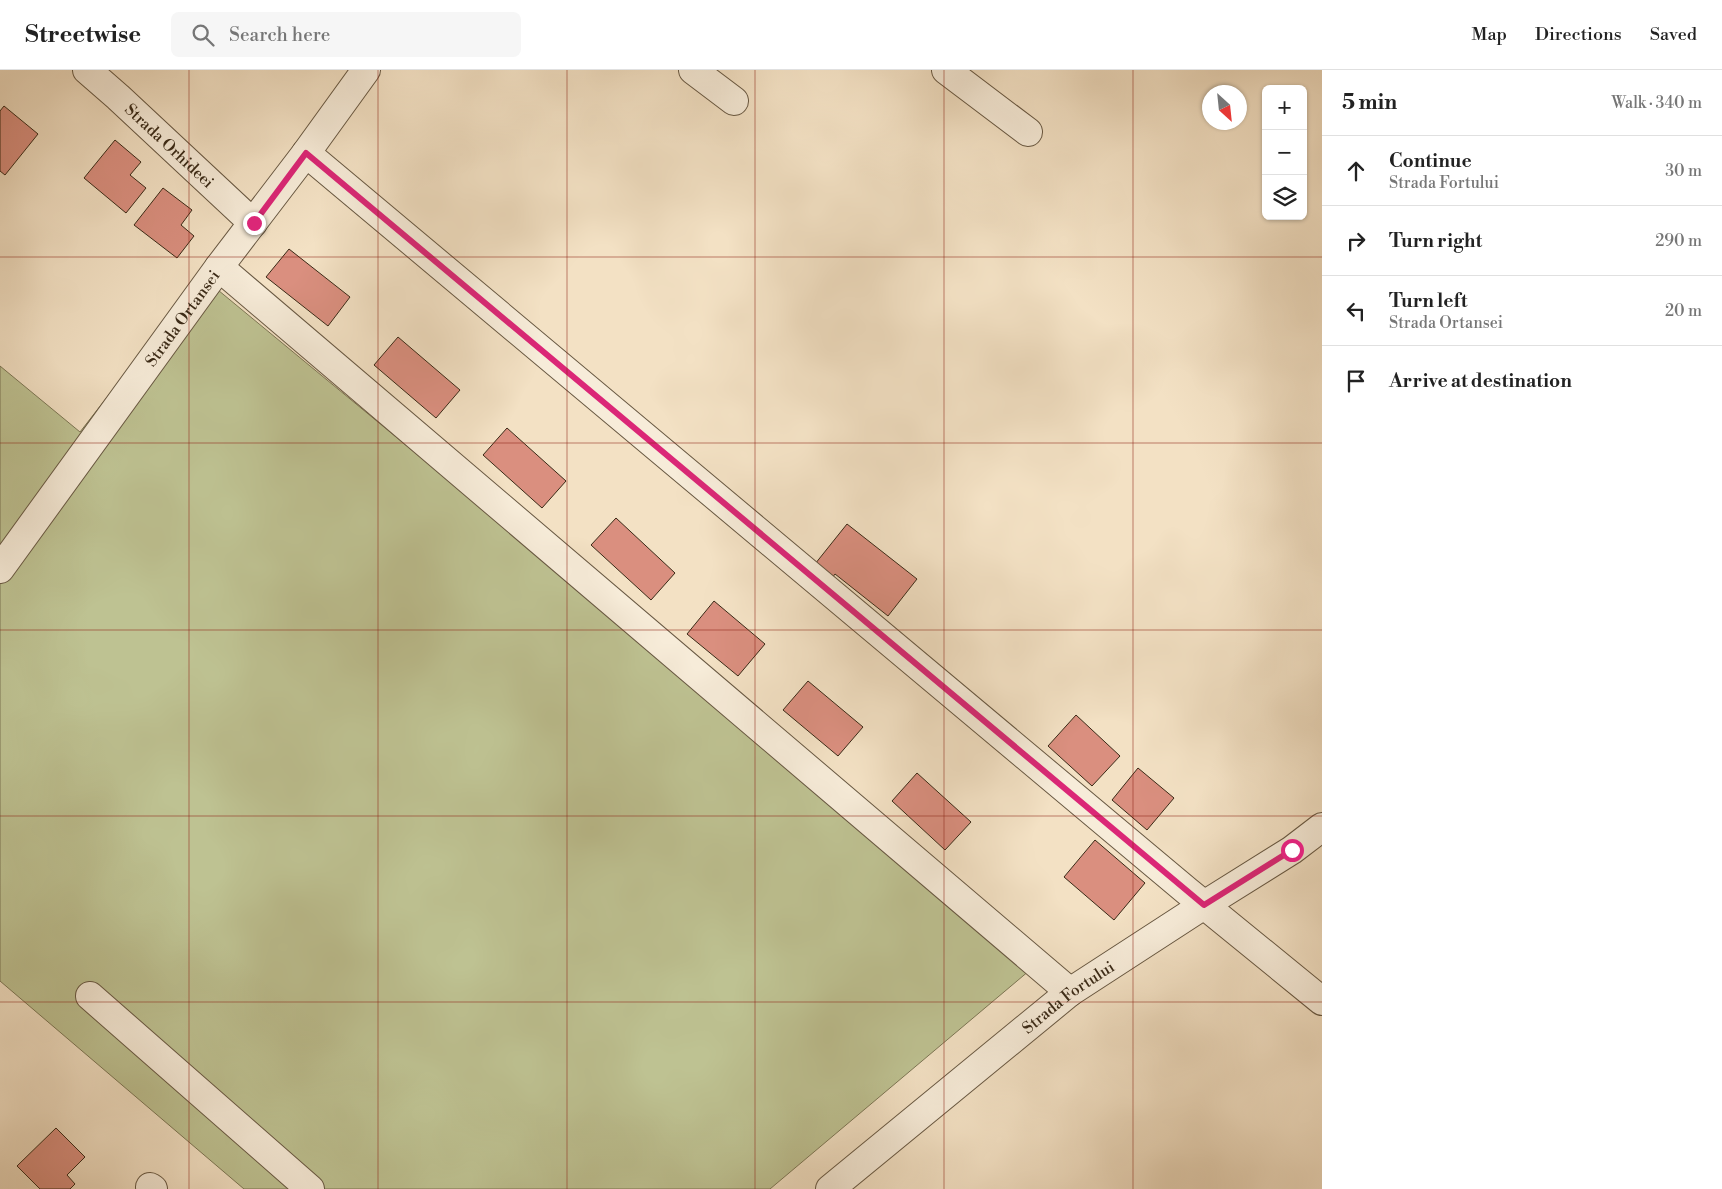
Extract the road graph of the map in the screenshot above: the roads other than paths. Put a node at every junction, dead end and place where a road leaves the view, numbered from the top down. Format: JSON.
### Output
{"nodes":[{"id":1,"x":87,"y":70,"type":"edge"},
{"id":2,"x":366,"y":70,"type":"edge"},
{"id":3,"x":693,"y":70,"type":"edge"},
{"id":4,"x":946,"y":70,"type":"edge"},
{"id":5,"x":734,"y":101,"type":"dead end"},
{"id":6,"x":1028,"y":132,"type":"dead end"},
{"id":7,"x":306,"y":153,"type":"junction"},
{"id":8,"x":254,"y":223,"type":"junction"},
{"id":9,"x":220,"y":266,"type":"junction"},
{"id":10,"x":0,"y":569,"type":"edge"},
{"id":11,"x":1322,"y":827,"type":"edge"},
{"id":12,"x":1204,"y":905,"type":"junction"},
{"id":13,"x":1070,"y":992,"type":"junction"},
{"id":14,"x":90,"y":996,"type":"dead end"},
{"id":15,"x":1322,"y":1001,"type":"edge"},
{"id":16,"x":310,"y":1189,"type":"edge"},
{"id":17,"x":830,"y":1189,"type":"edge"}],
"edges":[{"from":1,"to":8,"type":"street","name":"Strada Orhideei"},
{"from":2,"to":7,"type":"street","name":"Strada Ortansei"},
{"from":3,"to":5,"type":"street"},
{"from":4,"to":6,"type":"street"},
{"from":7,"to":8,"type":"street","name":"Strada Ortansei"},
{"from":7,"to":12,"type":"street"},
{"from":8,"to":9,"type":"street","name":"Strada Ortansei"},
{"from":9,"to":10,"type":"street","name":"Strada Ortansei"},
{"from":9,"to":13,"type":"street"},
{"from":11,"to":12,"type":"street","name":"Strada Fortului"},
{"from":12,"to":13,"type":"street","name":"Strada Fortului"},
{"from":12,"to":15,"type":"street"},
{"from":13,"to":17,"type":"street","name":"Strada Fortului"},
{"from":14,"to":16,"type":"street"}]}
